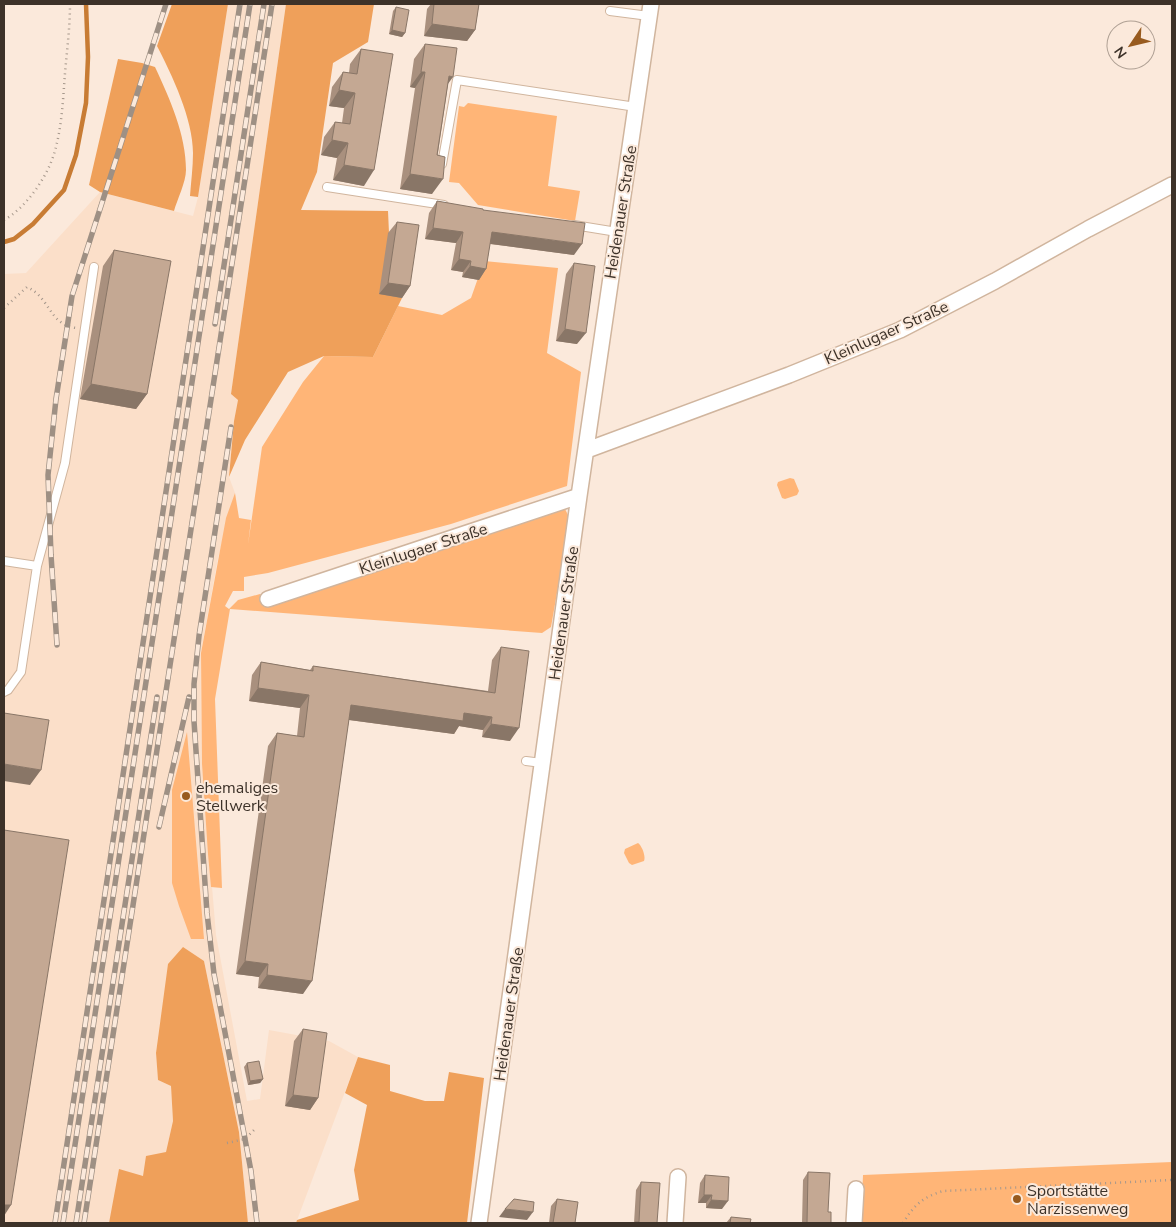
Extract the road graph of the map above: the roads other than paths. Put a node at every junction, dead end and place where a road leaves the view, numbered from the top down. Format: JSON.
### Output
{"nodes":[{"id":1,"x":650,"y":10,"type":"edge"},
{"id":2,"x":610,"y":11,"type":"dead end"},
{"id":3,"x":636,"y":107,"type":"junction"},
{"id":4,"x":440,"y":174,"type":"edge"},
{"id":5,"x":1172,"y":185,"type":"edge"},
{"id":6,"x":326,"y":187,"type":"dead end"},
{"id":7,"x":453,"y":207,"type":"edge"},
{"id":8,"x":568,"y":224,"type":"edge"},
{"id":9,"x":617,"y":232,"type":"junction"},
{"id":10,"x":94,"y":267,"type":"dead end"},
{"id":11,"x":587,"y":450,"type":"junction"},
{"id":12,"x":579,"y":496,"type":"junction"},
{"id":13,"x":4,"y":561,"type":"edge"},
{"id":14,"x":37,"y":566,"type":"junction"},
{"id":15,"x":268,"y":599,"type":"dead end"},
{"id":16,"x":4,"y":692,"type":"edge"},
{"id":17,"x":526,"y":760,"type":"dead end"},
{"id":18,"x":542,"y":763,"type":"junction"},
{"id":19,"x":678,"y":1177,"type":"dead end"},
{"id":20,"x":856,"y":1189,"type":"dead end"},
{"id":21,"x":479,"y":1223,"type":"edge"},
{"id":22,"x":675,"y":1223,"type":"edge"},
{"id":23,"x":854,"y":1223,"type":"edge"}],
"edges":[{"from":1,"to":2,"type":"lane"},
{"from":1,"to":3,"type":"street","name":"Heidenauer Straße"},
{"from":3,"to":4,"type":"lane"},
{"from":3,"to":9,"type":"street","name":"Heidenauer Straße"},
{"from":5,"to":11,"type":"street","name":"Kleinlugaer Straße"},
{"from":6,"to":7,"type":"lane"},
{"from":8,"to":9,"type":"lane"},
{"from":9,"to":11,"type":"street","name":"Heidenauer Straße"},
{"from":10,"to":14,"type":"lane"},
{"from":11,"to":12,"type":"street","name":"Heidenauer Straße"},
{"from":12,"to":15,"type":"street","name":"Kleinlugaer Straße"},
{"from":12,"to":18,"type":"street","name":"Heidenauer Straße"},
{"from":13,"to":14,"type":"lane"},
{"from":14,"to":16,"type":"lane"},
{"from":17,"to":18,"type":"lane"},
{"from":18,"to":21,"type":"street","name":"Heidenauer Straße"},
{"from":19,"to":22,"type":"street"},
{"from":20,"to":23,"type":"street"}]}
